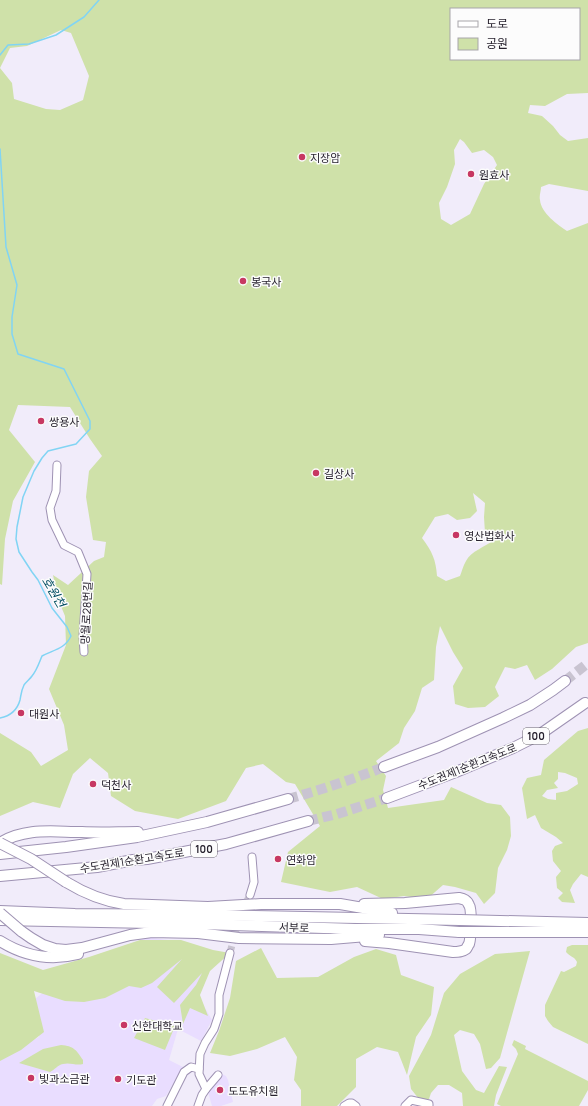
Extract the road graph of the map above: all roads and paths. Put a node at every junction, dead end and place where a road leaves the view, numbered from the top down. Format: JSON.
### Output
{"nodes":[{"id":1,"x":58,"y":465,"type":"dead end"},
{"id":2,"x":84,"y":652,"type":"dead end"},
{"id":3,"x":565,"y":681,"type":"tunnel mouth"},
{"id":4,"x":585,"y":703,"type":"dead end"},
{"id":5,"x":384,"y":767,"type":"tunnel mouth"},
{"id":6,"x":387,"y":798,"type":"tunnel mouth"},
{"id":7,"x":288,"y":799,"type":"tunnel mouth"},
{"id":8,"x":308,"y":821,"type":"tunnel mouth"},
{"id":9,"x":164,"y":831,"type":"junction"},
{"id":10,"x":0,"y":843,"type":"edge"},
{"id":11,"x":0,"y":854,"type":"edge"},
{"id":12,"x":252,"y":857,"type":"dead end"},
{"id":13,"x":0,"y":876,"type":"edge"},
{"id":14,"x":250,"y":894,"type":"tunnel mouth"},
{"id":15,"x":340,"y":904,"type":"junction"},
{"id":16,"x":0,"y":912,"type":"edge"},
{"id":17,"x":426,"y":919,"type":"junction"},
{"id":18,"x":0,"y":920,"type":"edge"},
{"id":19,"x":588,"y":923,"type":"edge"},
{"id":20,"x":546,"y":927,"type":"junction"},
{"id":21,"x":419,"y":930,"type":"junction"},
{"id":22,"x":588,"y":932,"type":"edge"},
{"id":23,"x":116,"y":939,"type":"junction"},
{"id":24,"x":331,"y":939,"type":"junction"},
{"id":25,"x":0,"y":941,"type":"edge"},
{"id":26,"x":230,"y":953,"type":"tunnel mouth"},
{"id":27,"x":199,"y":1069,"type":"junction"},
{"id":28,"x":218,"y":1075,"type":"dead end"},
{"id":29,"x":206,"y":1089,"type":"junction"},
{"id":30,"x":167,"y":1106,"type":"edge"},
{"id":31,"x":198,"y":1106,"type":"edge"},
{"id":32,"x":344,"y":1106,"type":"edge"},
{"id":33,"x":356,"y":1106,"type":"edge"},
{"id":34,"x":405,"y":1106,"type":"edge"},
{"id":35,"x":429,"y":1106,"type":"edge"}],
"edges":[{"from":1,"to":2,"type":"street","name":"망월로28번길"},
{"from":3,"to":5,"type":"highway"},
{"from":4,"to":6,"type":"highway","name":"수도권제1순환고속도로","number":"100"},
{"from":7,"to":9,"type":"highway","name":"수도권제1순환고속도로","number":"100"},
{"from":8,"to":13,"type":"highway","name":"수도권제1순환고속도로","number":"100"},
{"from":9,"to":10,"type":"highway"},
{"from":9,"to":11,"type":"highway","name":"수도권제1순환고속도로","number":"100","bridge":true},
{"from":10,"to":15,"type":"highway","bridge":true},
{"from":12,"to":14,"type":"street"},
{"from":15,"to":17,"type":"highway"},
{"from":15,"to":24,"type":"highway"},
{"from":16,"to":17,"type":"highway","name":"서부로"},
{"from":16,"to":23,"type":"highway","bridge":true},
{"from":17,"to":20,"type":"highway","name":"서부로","bridge":true},
{"from":18,"to":21,"type":"highway","name":"서부로"},
{"from":19,"to":20,"type":"highway","name":"서부로"},
{"from":20,"to":21,"type":"highway","name":"서부로","bridge":true},
{"from":20,"to":22,"type":"highway","name":"서부로"},
{"from":21,"to":24,"type":"highway"},
{"from":23,"to":24,"type":"highway"},
{"from":23,"to":25,"type":"highway"},
{"from":26,"to":27,"type":"street"},
{"from":27,"to":29,"type":"street"},
{"from":27,"to":30,"type":"street"},
{"from":28,"to":29,"type":"street"},
{"from":29,"to":31,"type":"street"},
{"from":32,"to":33,"type":"street"},
{"from":34,"to":35,"type":"street"}]}
